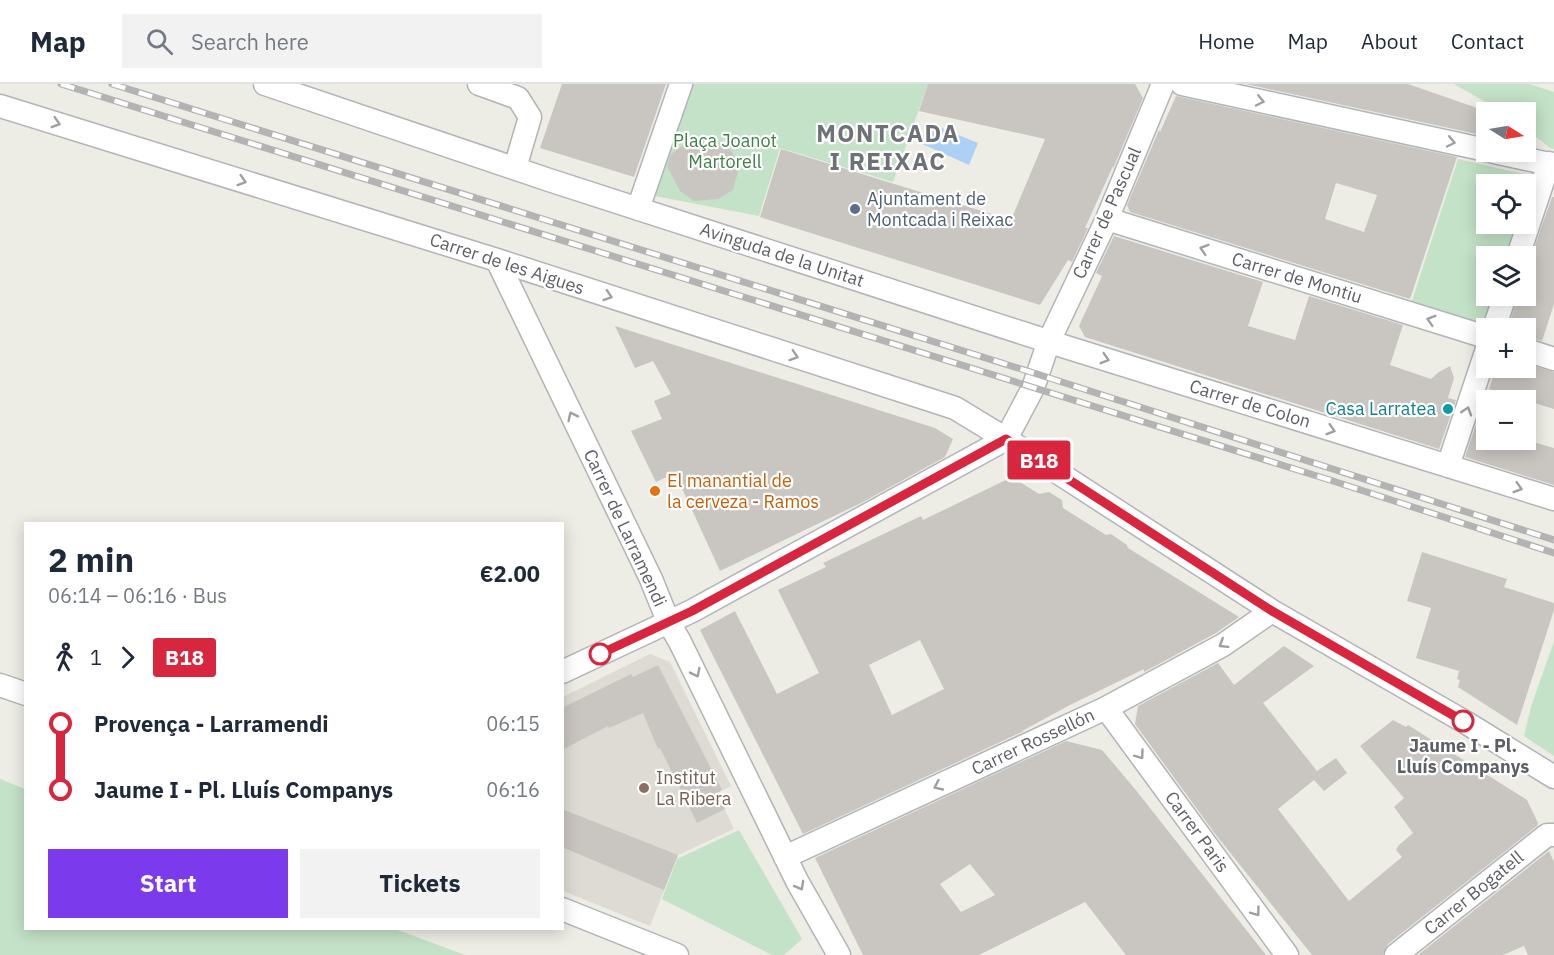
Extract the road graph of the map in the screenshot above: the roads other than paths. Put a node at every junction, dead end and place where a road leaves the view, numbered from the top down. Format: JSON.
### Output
{"nodes":[{"id":1,"x":479,"y":84,"type":"edge"},
{"id":2,"x":681,"y":84,"type":"edge"},
{"id":3,"x":1163,"y":84,"type":"edge"},
{"id":4,"x":1182,"y":84,"type":"edge"},
{"id":5,"x":277,"y":86,"type":"edge"},
{"id":6,"x":0,"y":106,"type":"edge"},
{"id":7,"x":1476,"y":148,"type":"edge"},
{"id":8,"x":1536,"y":161,"type":"edge"},
{"id":9,"x":1552,"y":164,"type":"edge"},
{"id":10,"x":515,"y":168,"type":"junction"},
{"id":11,"x":638,"y":209,"type":"junction"},
{"id":12,"x":1107,"y":219,"type":"junction"},
{"id":13,"x":1522,"y":246,"type":"edge"},
{"id":14,"x":497,"y":260,"type":"junction"},
{"id":15,"x":1476,"y":334,"type":"edge"},
{"id":16,"x":1049,"y":341,"type":"junction"},
{"id":17,"x":1536,"y":353,"type":"edge"},
{"id":18,"x":1554,"y":359,"type":"edge"},
{"id":19,"x":1477,"y":378,"type":"edge"},
{"id":20,"x":1006,"y":439,"type":"junction"},
{"id":21,"x":1448,"y":466,"type":"junction"},
{"id":22,"x":1554,"y":499,"type":"edge"},
{"id":23,"x":1272,"y":611,"type":"junction"},
{"id":24,"x":668,"y":621,"type":"junction"},
{"id":25,"x":564,"y":671,"type":"edge"},
{"id":26,"x":0,"y":685,"type":"edge"},
{"id":27,"x":24,"y":693,"type":"edge"},
{"id":28,"x":1106,"y":708,"type":"junction"},
{"id":29,"x":1554,"y":777,"type":"edge"},
{"id":30,"x":1554,"y":835,"type":"edge"},
{"id":31,"x":785,"y":856,"type":"junction"},
{"id":32,"x":564,"y":910,"type":"edge"},
{"id":33,"x":830,"y":949,"type":"edge"},
{"id":34,"x":677,"y":955,"type":"edge"},
{"id":35,"x":1287,"y":955,"type":"edge"},
{"id":36,"x":1396,"y":955,"type":"edge"}],
"edges":[{"from":1,"to":10,"type":"street"},
{"from":2,"to":11,"type":"street"},
{"from":3,"to":12,"type":"street","name":"Carrer de Pascual"},
{"from":4,"to":7,"type":"street","one_way":true},
{"from":5,"to":10,"type":"street","name":"Avinguda de la Unitat"},
{"from":6,"to":14,"type":"street","name":"Carrer de les Aigues","one_way":true},
{"from":8,"to":9,"type":"street"},
{"from":9,"to":13,"type":"street"},
{"from":10,"to":11,"type":"street","name":"Avinguda de la Unitat"},
{"from":11,"to":16,"type":"street","name":"Avinguda de la Unitat"},
{"from":15,"to":12,"type":"street","name":"Carrer de Montiu","one_way":true},
{"from":12,"to":16,"type":"street","name":"Carrer de Pascual"},
{"from":14,"to":20,"type":"street","name":"Carrer de les Aigues","one_way":true},
{"from":24,"to":14,"type":"street","name":"Carrer de Larramendi","one_way":true},
{"from":16,"to":20,"type":"street","name":"Carrer de Pascual"},
{"from":16,"to":21,"type":"street","name":"Carrer de Colon","one_way":true},
{"from":17,"to":18,"type":"street"},
{"from":21,"to":19,"type":"street","one_way":true},
{"from":20,"to":23,"type":"street","name":"Carrer de les Aigues"},
{"from":20,"to":24,"type":"street"},
{"from":21,"to":22,"type":"street","name":"Carrer de Colon","one_way":true},
{"from":23,"to":28,"type":"street","name":"Carrer Rossellón","one_way":true},
{"from":23,"to":29,"type":"street","name":"Carrer de les Aigues"},
{"from":24,"to":25,"type":"street"},
{"from":24,"to":31,"type":"street","name":"Carrer de Larramendi","one_way":true},
{"from":26,"to":27,"type":"street"},
{"from":28,"to":31,"type":"street","name":"Carrer Rossellón","one_way":true},
{"from":28,"to":35,"type":"street","name":"Carrer Paris","one_way":true},
{"from":30,"to":36,"type":"street","name":"Carrer Bogatell"},
{"from":31,"to":33,"type":"street","name":"Carrer de Larramendi","one_way":true},
{"from":32,"to":34,"type":"street"}]}
